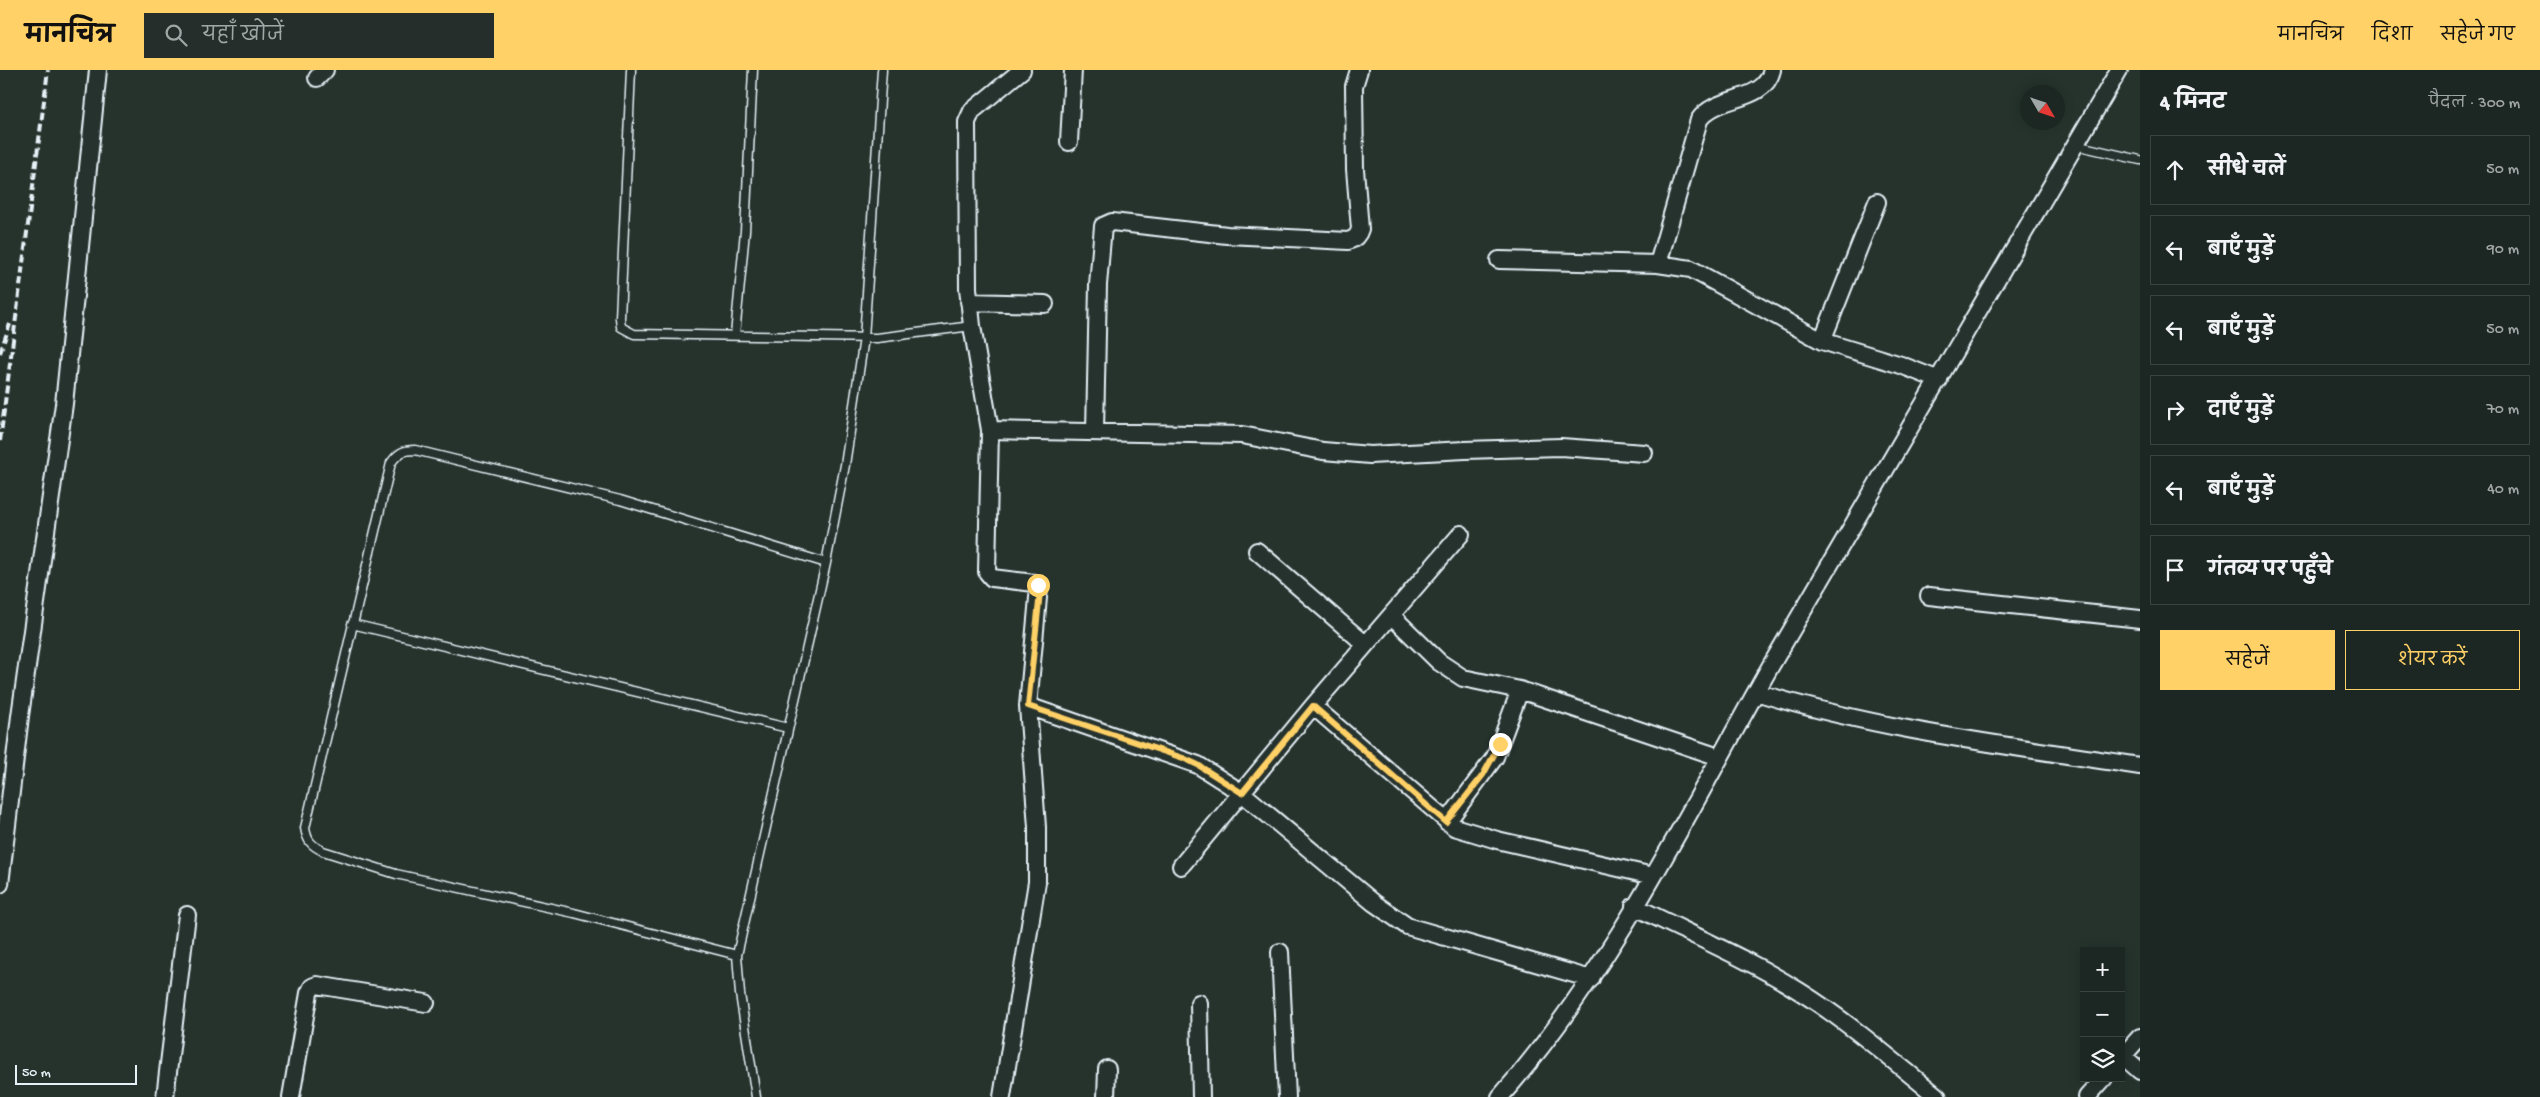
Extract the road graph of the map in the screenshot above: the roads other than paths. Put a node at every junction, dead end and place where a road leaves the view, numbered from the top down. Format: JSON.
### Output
{"nodes":[{"id":1,"x":98,"y":70,"type":"edge"},
{"id":2,"x":631,"y":70,"type":"edge"},
{"id":3,"x":753,"y":70,"type":"edge"},
{"id":4,"x":882,"y":70,"type":"edge"},
{"id":5,"x":1022,"y":70,"type":"edge"},
{"id":6,"x":1073,"y":70,"type":"edge"},
{"id":7,"x":1359,"y":70,"type":"edge"},
{"id":8,"x":1772,"y":70,"type":"edge"},
{"id":9,"x":2119,"y":70,"type":"edge"},
{"id":10,"x":1069,"y":142,"type":"dead end"},
{"id":11,"x":2076,"y":145,"type":"junction"},
{"id":12,"x":2140,"y":160,"type":"edge"},
{"id":13,"x":1877,"y":202,"type":"dead end"},
{"id":14,"x":1499,"y":260,"type":"dead end"},
{"id":15,"x":1658,"y":264,"type":"junction"},
{"id":16,"x":969,"y":302,"type":"junction"},
{"id":17,"x":1045,"y":304,"type":"dead end"},
{"id":18,"x":972,"y":326,"type":"junction"},
{"id":19,"x":735,"y":335,"type":"junction"},
{"id":20,"x":864,"y":338,"type":"junction"},
{"id":21,"x":1822,"y":341,"type":"junction"},
{"id":22,"x":1940,"y":380,"type":"junction"},
{"id":23,"x":990,"y":430,"type":"junction"},
{"id":24,"x":1095,"y":431,"type":"junction"},
{"id":25,"x":1644,"y":453,"type":"dead end"},
{"id":26,"x":1461,"y":534,"type":"dead end"},
{"id":27,"x":1257,"y":551,"type":"dead end"},
{"id":28,"x":826,"y":563,"type":"junction"},
{"id":29,"x":1929,"y":596,"type":"dead end"},
{"id":30,"x":1392,"y":616,"type":"junction"},
{"id":31,"x":2140,"y":619,"type":"edge"},
{"id":32,"x":352,"y":624,"type":"junction"},
{"id":33,"x":1365,"y":644,"type":"junction"},
{"id":34,"x":1520,"y":690,"type":"junction"},
{"id":35,"x":1756,"y":692,"type":"junction"},
{"id":36,"x":1028,"y":706,"type":"junction"},
{"id":37,"x":1313,"y":706,"type":"junction"},
{"id":38,"x":788,"y":728,"type":"junction"},
{"id":39,"x":1719,"y":757,"type":"junction"},
{"id":40,"x":2140,"y":766,"type":"edge"},
{"id":41,"x":1242,"y":793,"type":"junction"},
{"id":42,"x":1446,"y":822,"type":"junction"},
{"id":43,"x":1181,"y":866,"type":"dead end"},
{"id":44,"x":1652,"y":876,"type":"junction"},
{"id":45,"x":0,"y":884,"type":"edge"},
{"id":46,"x":1634,"y":906,"type":"junction"},
{"id":47,"x":187,"y":915,"type":"dead end"},
{"id":48,"x":1280,"y":952,"type":"dead end"},
{"id":49,"x":737,"y":955,"type":"junction"},
{"id":50,"x":1591,"y":979,"type":"junction"},
{"id":51,"x":426,"y":1003,"type":"dead end"},
{"id":52,"x":1199,"y":1003,"type":"dead end"},
{"id":53,"x":2140,"y":1037,"type":"edge"},
{"id":54,"x":2125,"y":1054,"type":"edge"},
{"id":55,"x":2125,"y":1059,"type":"edge"},
{"id":56,"x":1107,"y":1069,"type":"dead end"},
{"id":57,"x":2140,"y":1071,"type":"edge"},
{"id":58,"x":2100,"y":1082,"type":"edge"},
{"id":59,"x":165,"y":1097,"type":"edge"},
{"id":60,"x":291,"y":1097,"type":"edge"},
{"id":61,"x":756,"y":1097,"type":"edge"},
{"id":62,"x":1002,"y":1097,"type":"edge"},
{"id":63,"x":1106,"y":1097,"type":"edge"},
{"id":64,"x":1201,"y":1097,"type":"edge"},
{"id":65,"x":1287,"y":1097,"type":"edge"},
{"id":66,"x":1500,"y":1097,"type":"edge"},
{"id":67,"x":1938,"y":1097,"type":"edge"},
{"id":68,"x":2087,"y":1097,"type":"edge"}],
"edges":[{"from":1,"to":45,"type":"street"},
{"from":2,"to":19,"type":"lane"},
{"from":3,"to":19,"type":"lane"},
{"from":4,"to":20,"type":"lane"},
{"from":5,"to":16,"type":"street"},
{"from":6,"to":10,"type":"street"},
{"from":7,"to":24,"type":"street"},
{"from":8,"to":15,"type":"street"},
{"from":9,"to":11,"type":"street"},
{"from":11,"to":12,"type":"lane"},
{"from":11,"to":22,"type":"street"},
{"from":13,"to":21,"type":"street"},
{"from":14,"to":15,"type":"street"},
{"from":15,"to":21,"type":"street"},
{"from":16,"to":17,"type":"street"},
{"from":16,"to":18,"type":"street"},
{"from":18,"to":20,"type":"lane"},
{"from":18,"to":23,"type":"street"},
{"from":19,"to":20,"type":"lane"},
{"from":20,"to":28,"type":"lane"},
{"from":21,"to":22,"type":"street"},
{"from":22,"to":35,"type":"street"},
{"from":23,"to":24,"type":"street"},
{"from":23,"to":36,"type":"street"},
{"from":24,"to":25,"type":"street"},
{"from":26,"to":30,"type":"street"},
{"from":27,"to":33,"type":"street"},
{"from":28,"to":32,"type":"lane"},
{"from":28,"to":38,"type":"lane"},
{"from":29,"to":31,"type":"street"},
{"from":30,"to":33,"type":"street"},
{"from":30,"to":34,"type":"street"},
{"from":32,"to":38,"type":"lane"},
{"from":32,"to":49,"type":"lane"},
{"from":33,"to":37,"type":"street"},
{"from":34,"to":39,"type":"street"},
{"from":34,"to":42,"type":"street"},
{"from":35,"to":39,"type":"street"},
{"from":35,"to":40,"type":"street"},
{"from":36,"to":41,"type":"street"},
{"from":36,"to":62,"type":"street"},
{"from":37,"to":41,"type":"street"},
{"from":37,"to":42,"type":"street"},
{"from":38,"to":49,"type":"lane"},
{"from":39,"to":44,"type":"street"},
{"from":41,"to":43,"type":"street"},
{"from":41,"to":50,"type":"street"},
{"from":42,"to":44,"type":"street"},
{"from":44,"to":46,"type":"street"},
{"from":46,"to":50,"type":"street"},
{"from":46,"to":67,"type":"street"},
{"from":47,"to":59,"type":"street"},
{"from":48,"to":65,"type":"street"},
{"from":49,"to":61,"type":"lane"},
{"from":50,"to":66,"type":"street"},
{"from":51,"to":60,"type":"street"},
{"from":52,"to":64,"type":"street"},
{"from":53,"to":54,"type":"street"},
{"from":55,"to":57,"type":"street"},
{"from":56,"to":63,"type":"street"},
{"from":58,"to":68,"type":"street"}]}
